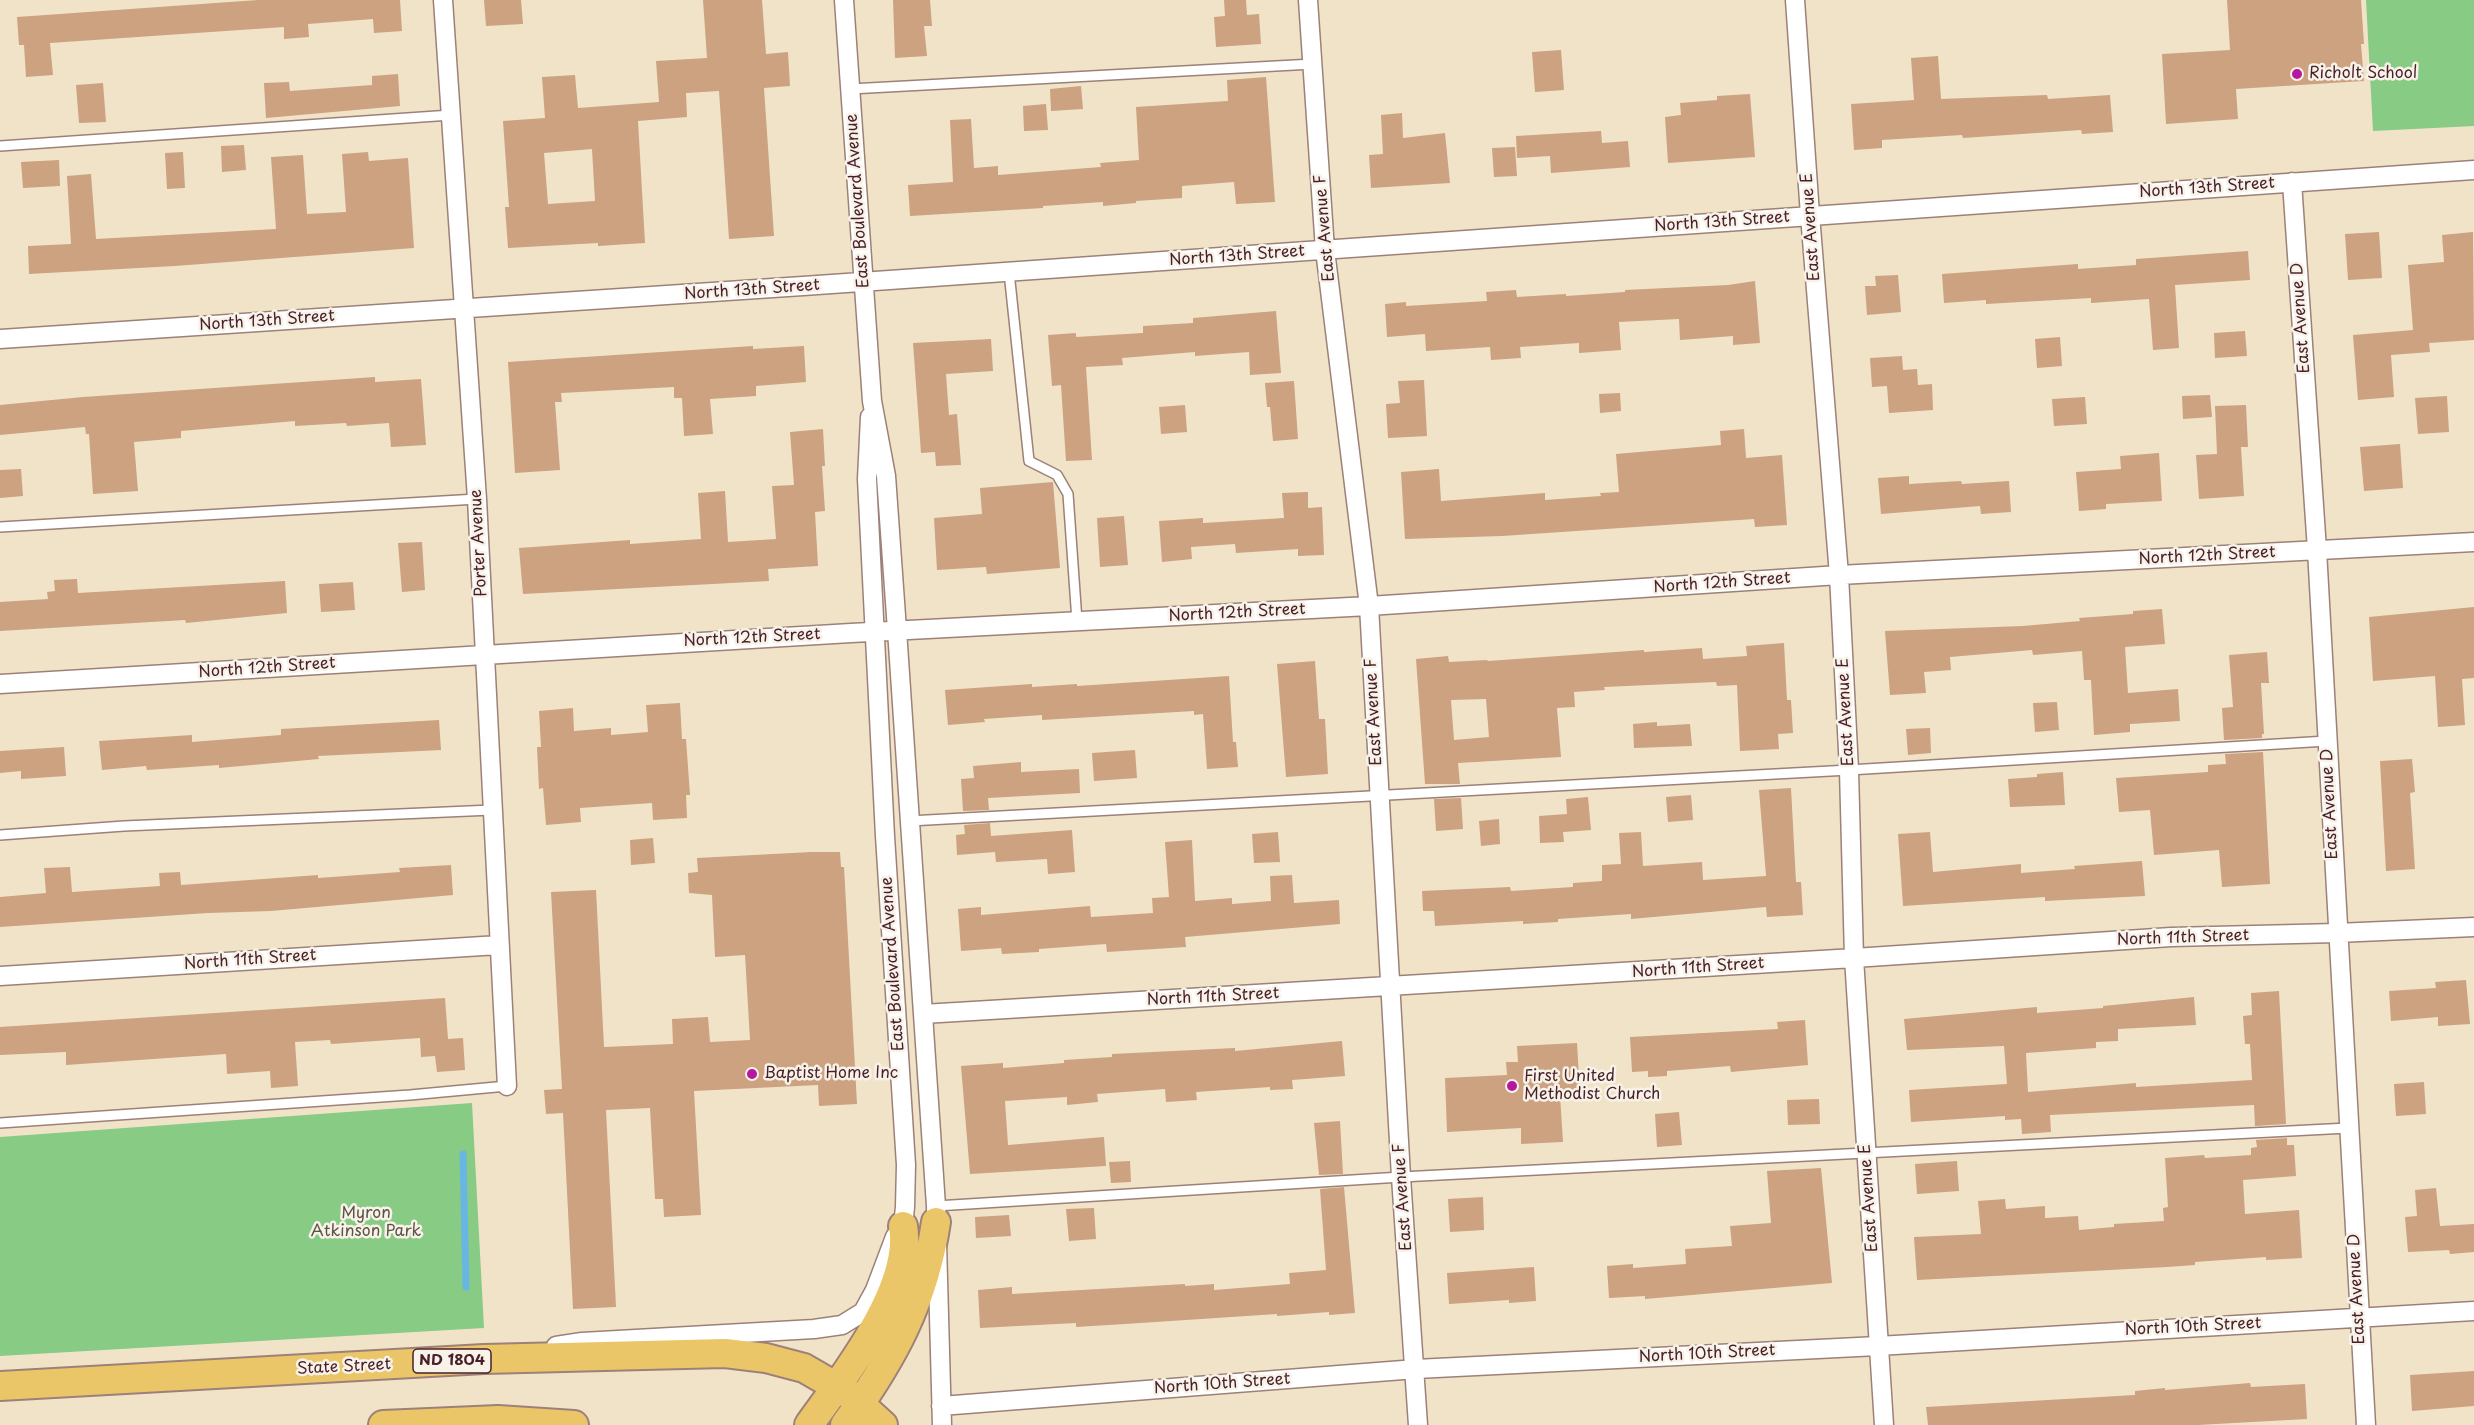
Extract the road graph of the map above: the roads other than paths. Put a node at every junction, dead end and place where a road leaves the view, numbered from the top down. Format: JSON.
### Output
{"nodes":[{"id":1,"x":442,"y":0,"type":"edge"},
{"id":2,"x":844,"y":0,"type":"edge"},
{"id":3,"x":1308,"y":0,"type":"edge"},
{"id":4,"x":1796,"y":0,"type":"edge"},
{"id":5,"x":1313,"y":64,"type":"junction"},
{"id":6,"x":850,"y":89,"type":"junction"},
{"id":7,"x":451,"y":115,"type":"junction"},
{"id":8,"x":0,"y":146,"type":"edge"},
{"id":9,"x":2474,"y":170,"type":"edge"},
{"id":10,"x":2292,"y":182,"type":"junction"},
{"id":11,"x":1810,"y":215,"type":"junction"},
{"id":12,"x":1325,"y":250,"type":"junction"},
{"id":13,"x":1009,"y":272,"type":"junction"},
{"id":14,"x":864,"y":282,"type":"junction"},
{"id":15,"x":464,"y":308,"type":"junction"},
{"id":16,"x":0,"y":339,"type":"edge"},
{"id":17,"x":872,"y":401,"type":"junction"},
{"id":18,"x":477,"y":499,"type":"junction"},
{"id":19,"x":0,"y":527,"type":"edge"},
{"id":20,"x":2474,"y":542,"type":"edge"},
{"id":21,"x":2317,"y":550,"type":"junction"},
{"id":22,"x":1839,"y":575,"type":"junction"},
{"id":23,"x":1369,"y":606,"type":"junction"},
{"id":24,"x":1077,"y":621,"type":"junction"},
{"id":25,"x":897,"y":630,"type":"junction"},
{"id":26,"x":874,"y":631,"type":"junction"},
{"id":27,"x":485,"y":654,"type":"junction"},
{"id":28,"x":0,"y":684,"type":"edge"},
{"id":29,"x":2327,"y":741,"type":"junction"},
{"id":30,"x":1849,"y":770,"type":"junction"},
{"id":31,"x":1379,"y":795,"type":"junction"},
{"id":32,"x":492,"y":810,"type":"junction"},
{"id":33,"x":909,"y":821,"type":"junction"},
{"id":34,"x":0,"y":836,"type":"edge"},
{"id":35,"x":2474,"y":927,"type":"edge"},
{"id":36,"x":2337,"y":933,"type":"junction"},
{"id":37,"x":499,"y":945,"type":"junction"},
{"id":38,"x":1854,"y":958,"type":"junction"},
{"id":39,"x":0,"y":976,"type":"edge"},
{"id":40,"x":1390,"y":987,"type":"junction"},
{"id":41,"x":923,"y":1014,"type":"junction"},
{"id":42,"x":507,"y":1086,"type":"joint"},
{"id":43,"x":0,"y":1124,"type":"edge"},
{"id":44,"x":2348,"y":1128,"type":"junction"},
{"id":45,"x":1866,"y":1153,"type":"junction"},
{"id":46,"x":1401,"y":1177,"type":"junction"},
{"id":47,"x":936,"y":1214,"type":"junction"},
{"id":48,"x":903,"y":1226,"type":"junction"},
{"id":49,"x":2474,"y":1311,"type":"edge"},
{"id":50,"x":2358,"y":1317,"type":"junction"},
{"id":51,"x":1878,"y":1346,"type":"junction"},
{"id":52,"x":484,"y":1359,"type":"junction"},
{"id":53,"x":1416,"y":1368,"type":"junction"},
{"id":54,"x":0,"y":1386,"type":"edge"},
{"id":55,"x":837,"y":1386,"type":"junction"},
{"id":56,"x":941,"y":1406,"type":"junction"},
{"id":57,"x":853,"y":1414,"type":"edge"},
{"id":58,"x":383,"y":1425,"type":"edge"},
{"id":59,"x":574,"y":1425,"type":"edge"},
{"id":60,"x":809,"y":1425,"type":"edge"},
{"id":61,"x":883,"y":1425,"type":"edge"},
{"id":62,"x":942,"y":1425,"type":"edge"},
{"id":63,"x":1418,"y":1425,"type":"edge"},
{"id":64,"x":1884,"y":1425,"type":"edge"},
{"id":65,"x":2366,"y":1425,"type":"edge"}],
"edges":[{"from":1,"to":7,"type":"street","name":"Porter Avenue"},
{"from":2,"to":6,"type":"street","name":"East Boulevard Avenue"},
{"from":3,"to":5,"type":"street","name":"East Avenue F"},
{"from":4,"to":11,"type":"street","name":"East Avenue E"},
{"from":5,"to":6,"type":"lane"},
{"from":5,"to":12,"type":"street","name":"East Avenue F"},
{"from":6,"to":14,"type":"street","name":"East Boulevard Avenue"},
{"from":7,"to":8,"type":"lane"},
{"from":7,"to":15,"type":"street","name":"Porter Avenue"},
{"from":9,"to":10,"type":"street","name":"North 13th Street"},
{"from":10,"to":11,"type":"street","name":"North 13th Street"},
{"from":10,"to":21,"type":"street","name":"East Avenue D"},
{"from":11,"to":12,"type":"street","name":"North 13th Street"},
{"from":11,"to":22,"type":"street","name":"East Avenue E"},
{"from":12,"to":13,"type":"street","name":"North 13th Street"},
{"from":12,"to":23,"type":"street","name":"East Avenue F"},
{"from":13,"to":14,"type":"street","name":"North 13th Street"},
{"from":13,"to":24,"type":"lane"},
{"from":14,"to":15,"type":"street","name":"North 13th Street"},
{"from":14,"to":17,"type":"street","name":"East Boulevard Avenue"},
{"from":15,"to":16,"type":"street","name":"North 13th Street"},
{"from":15,"to":18,"type":"street","name":"Porter Avenue"},
{"from":17,"to":25,"type":"street","name":"East Boulevard Avenue"},
{"from":17,"to":26,"type":"street","name":"East Boulevard Avenue"},
{"from":18,"to":19,"type":"lane"},
{"from":18,"to":27,"type":"street","name":"Porter Avenue"},
{"from":20,"to":21,"type":"street","name":"North 12th Street"},
{"from":21,"to":22,"type":"street","name":"North 12th Street"},
{"from":21,"to":29,"type":"street","name":"East Avenue D"},
{"from":22,"to":23,"type":"street","name":"North 12th Street"},
{"from":22,"to":30,"type":"street","name":"East Avenue E"},
{"from":23,"to":24,"type":"street","name":"North 12th Street"},
{"from":23,"to":31,"type":"street","name":"East Avenue F"},
{"from":24,"to":25,"type":"street","name":"North 12th Street"},
{"from":25,"to":26,"type":"street","name":"North 12th Street"},
{"from":25,"to":33,"type":"street","name":"East Boulevard Avenue"},
{"from":26,"to":27,"type":"street","name":"North 12th Street"},
{"from":26,"to":48,"type":"street","name":"East Boulevard Avenue"},
{"from":27,"to":28,"type":"street","name":"North 12th Street"},
{"from":27,"to":32,"type":"street","name":"Porter Avenue"},
{"from":29,"to":30,"type":"lane"},
{"from":29,"to":36,"type":"street","name":"East Avenue D"},
{"from":30,"to":31,"type":"lane"},
{"from":30,"to":38,"type":"street","name":"East Avenue E"},
{"from":31,"to":33,"type":"lane"},
{"from":31,"to":40,"type":"street","name":"East Avenue F"},
{"from":32,"to":34,"type":"lane"},
{"from":32,"to":37,"type":"street","name":"Porter Avenue"},
{"from":33,"to":41,"type":"street","name":"East Boulevard Avenue"},
{"from":35,"to":36,"type":"street","name":"North 11th Street"},
{"from":36,"to":38,"type":"street","name":"North 11th Street"},
{"from":36,"to":44,"type":"street","name":"East Avenue D"},
{"from":37,"to":39,"type":"street","name":"North 11th Street"},
{"from":37,"to":42,"type":"street","name":"Porter Avenue"},
{"from":38,"to":40,"type":"street","name":"North 11th Street"},
{"from":38,"to":45,"type":"street","name":"East Avenue E"},
{"from":40,"to":41,"type":"street","name":"North 11th Street"},
{"from":40,"to":46,"type":"street","name":"East Avenue F"},
{"from":41,"to":47,"type":"street","name":"East Boulevard Avenue"},
{"from":42,"to":43,"type":"lane"},
{"from":44,"to":45,"type":"lane"},
{"from":44,"to":50,"type":"street","name":"East Avenue D"},
{"from":45,"to":46,"type":"lane"},
{"from":45,"to":51,"type":"street","name":"East Avenue E"},
{"from":46,"to":47,"type":"lane"},
{"from":46,"to":53,"type":"street","name":"East Avenue F"},
{"from":47,"to":56,"type":"street","name":"East Boulevard Avenue"},
{"from":47,"to":57,"type":"main road"},
{"from":48,"to":52,"type":"street","name":"East Boulevard Avenue"},
{"from":48,"to":55,"type":"main road"},
{"from":49,"to":50,"type":"street","name":"North 10th Street"},
{"from":50,"to":51,"type":"street","name":"North 10th Street"},
{"from":50,"to":65,"type":"street","name":"East Avenue D"},
{"from":51,"to":53,"type":"street","name":"North 10th Street"},
{"from":51,"to":64,"type":"street","name":"East Avenue E"},
{"from":52,"to":54,"type":"main road","name":"State Street","number":"ND 1804"},
{"from":52,"to":55,"type":"main road","name":"State Street","number":"ND 1804"},
{"from":53,"to":56,"type":"street","name":"North 10th Street"},
{"from":53,"to":63,"type":"street","name":"East Avenue F"},
{"from":55,"to":57,"type":"main road","name":"State Street","number":"ND 1804"},
{"from":55,"to":60,"type":"main road"},
{"from":56,"to":62,"type":"street","name":"East Boulevard Avenue"},
{"from":57,"to":61,"type":"main road","name":"State Street","number":"ND 1804"},
{"from":58,"to":59,"type":"main road"}]}
